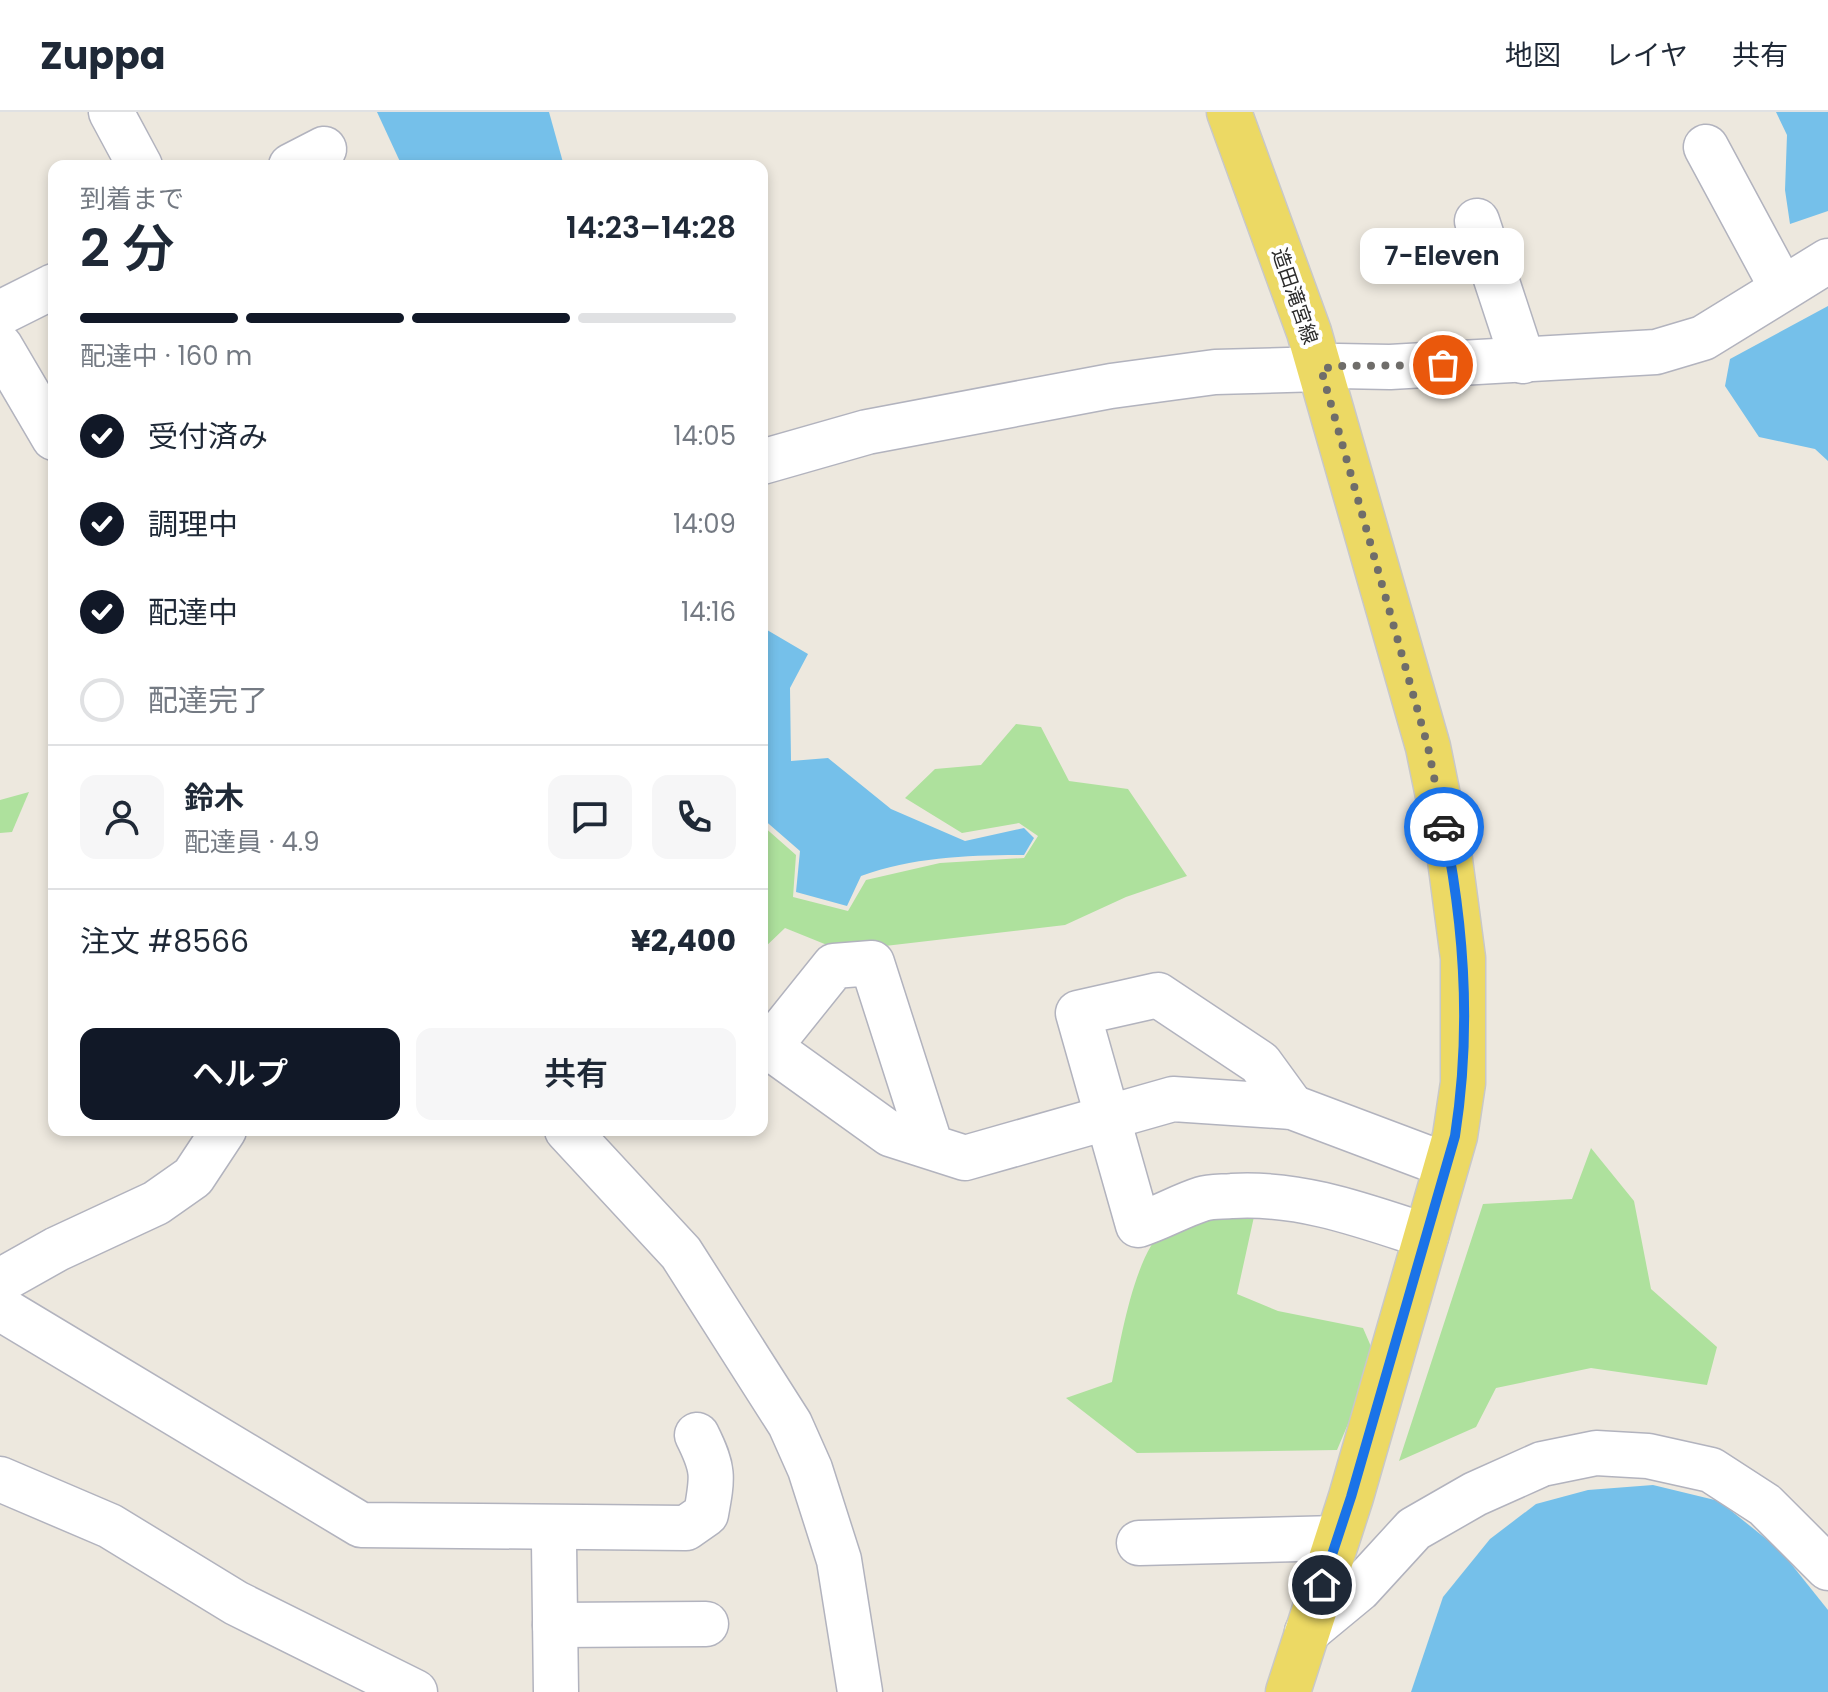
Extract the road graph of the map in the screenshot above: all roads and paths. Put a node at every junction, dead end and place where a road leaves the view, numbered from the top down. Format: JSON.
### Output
{"nodes":[{"id":1,"x":111,"y":112,"type":"edge"},
{"id":2,"x":1229,"y":112,"type":"edge"},
{"id":3,"x":1706,"y":147,"type":"dead end"},
{"id":4,"x":137,"y":160,"type":"edge"},
{"id":5,"x":1477,"y":221,"type":"dead end"},
{"id":6,"x":1828,"y":261,"type":"edge"},
{"id":7,"x":1782,"y":288,"type":"junction"},
{"id":8,"x":48,"y":289,"type":"edge"},
{"id":9,"x":0,"y":313,"type":"edge"},
{"id":10,"x":0,"y":346,"type":"edge"},
{"id":11,"x":1523,"y":361,"type":"junction"},
{"id":12,"x":1321,"y":369,"type":"junction"},
{"id":13,"x":48,"y":428,"type":"edge"},
{"id":14,"x":768,"y":460,"type":"edge"},
{"id":15,"x":1292,"y":1107,"type":"junction"},
{"id":16,"x":1108,"y":1118,"type":"junction"},
{"id":17,"x":220,"y":1136,"type":"edge"},
{"id":18,"x":573,"y":1136,"type":"edge"},
{"id":19,"x":931,"y":1147,"type":"dead end"},
{"id":20,"x":1446,"y":1165,"type":"junction"},
{"id":21,"x":1426,"y":1236,"type":"junction"},
{"id":22,"x":0,"y":1281,"type":"edge"},
{"id":23,"x":0,"y":1308,"type":"edge"},
{"id":24,"x":697,"y":1435,"type":"dead end"},
{"id":25,"x":0,"y":1479,"type":"edge"},
{"id":26,"x":1337,"y":1538,"type":"junction"},
{"id":27,"x":554,"y":1543,"type":"dead end"},
{"id":28,"x":1139,"y":1543,"type":"dead end"},
{"id":29,"x":1828,"y":1568,"type":"edge"},
{"id":30,"x":706,"y":1624,"type":"dead end"},
{"id":31,"x":555,"y":1625,"type":"junction"},
{"id":32,"x":1307,"y":1632,"type":"junction"},
{"id":33,"x":415,"y":1692,"type":"edge"},
{"id":34,"x":556,"y":1692,"type":"edge"},
{"id":35,"x":860,"y":1692,"type":"edge"},
{"id":36,"x":1288,"y":1692,"type":"edge"}],
"edges":[{"from":1,"to":4,"type":"street"},
{"from":2,"to":12,"type":"main road","name":"造田滝宮線"},
{"from":3,"to":7,"type":"street"},
{"from":5,"to":11,"type":"street"},
{"from":6,"to":7,"type":"street"},
{"from":7,"to":11,"type":"street"},
{"from":8,"to":9,"type":"street"},
{"from":10,"to":13,"type":"street"},
{"from":11,"to":12,"type":"street"},
{"from":12,"to":14,"type":"street"},
{"from":12,"to":20,"type":"main road","name":"造田滝宮線"},
{"from":15,"to":16,"type":"street"},
{"from":15,"to":16,"type":"street"},
{"from":15,"to":20,"type":"street"},
{"from":16,"to":19,"type":"street"},
{"from":16,"to":21,"type":"street"},
{"from":17,"to":22,"type":"street"},
{"from":18,"to":35,"type":"street"},
{"from":20,"to":21,"type":"main road","name":"造田滝宮線"},
{"from":21,"to":26,"type":"main road","name":"造田滝宮線"},
{"from":23,"to":24,"type":"street"},
{"from":25,"to":33,"type":"street"},
{"from":26,"to":28,"type":"street"},
{"from":26,"to":32,"type":"main road","name":"造田滝宮線"},
{"from":27,"to":31,"type":"street"},
{"from":29,"to":32,"type":"street"},
{"from":30,"to":31,"type":"street"},
{"from":31,"to":34,"type":"street"},
{"from":32,"to":36,"type":"main road","name":"造田滝宮線"}]}
